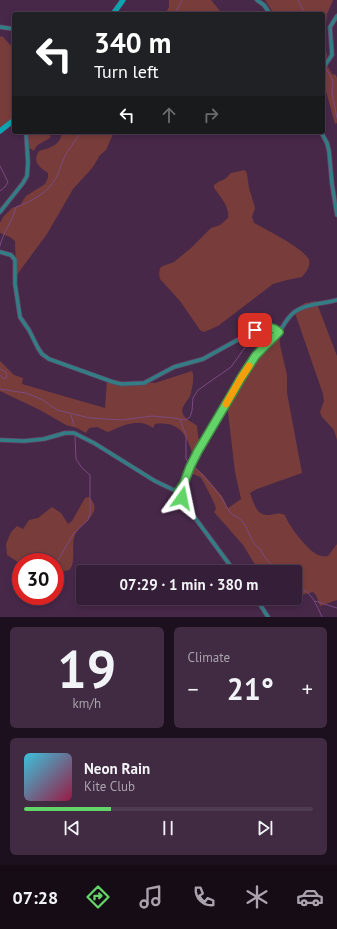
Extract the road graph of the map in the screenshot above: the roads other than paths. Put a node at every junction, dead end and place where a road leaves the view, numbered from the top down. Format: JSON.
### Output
{"nodes":[{"id":1,"x":123,"y":0,"type":"edge"},
{"id":2,"x":258,"y":0,"type":"edge"},
{"id":3,"x":114,"y":12,"type":"edge"},
{"id":4,"x":269,"y":12,"type":"edge"},
{"id":5,"x":337,"y":16,"type":"edge"},
{"id":6,"x":0,"y":27,"type":"edge"},
{"id":7,"x":12,"y":29,"type":"edge"},
{"id":8,"x":325,"y":65,"type":"edge"},
{"id":9,"x":12,"y":122,"type":"edge"},
{"id":10,"x":0,"y":131,"type":"edge"},
{"id":11,"x":26,"y":134,"type":"edge"},
{"id":12,"x":322,"y":134,"type":"edge"},
{"id":13,"x":0,"y":212,"type":"edge"},
{"id":14,"x":337,"y":216,"type":"edge"},
{"id":15,"x":0,"y":252,"type":"edge"},
{"id":16,"x":337,"y":300,"type":"edge"},
{"id":17,"x":279,"y":332,"type":"junction"},
{"id":18,"x":0,"y":440,"type":"edge"},
{"id":19,"x":178,"y":492,"type":"junction"},
{"id":20,"x":231,"y":565,"type":"edge"},
{"id":21,"x":260,"y":605,"type":"edge"},
{"id":22,"x":268,"y":617,"type":"edge"}],
"edges":[{"from":1,"to":3,"type":"street"},
{"from":2,"to":4,"type":"street"},
{"from":5,"to":8,"type":"street"},
{"from":6,"to":7,"type":"street"},
{"from":9,"to":10,"type":"street"},
{"from":11,"to":13,"type":"street"},
{"from":12,"to":14,"type":"street"},
{"from":15,"to":17,"type":"street"},
{"from":16,"to":17,"type":"street"},
{"from":17,"to":19,"type":"street"},
{"from":18,"to":19,"type":"street"},
{"from":19,"to":20,"type":"street"},
{"from":21,"to":22,"type":"street"}]}
